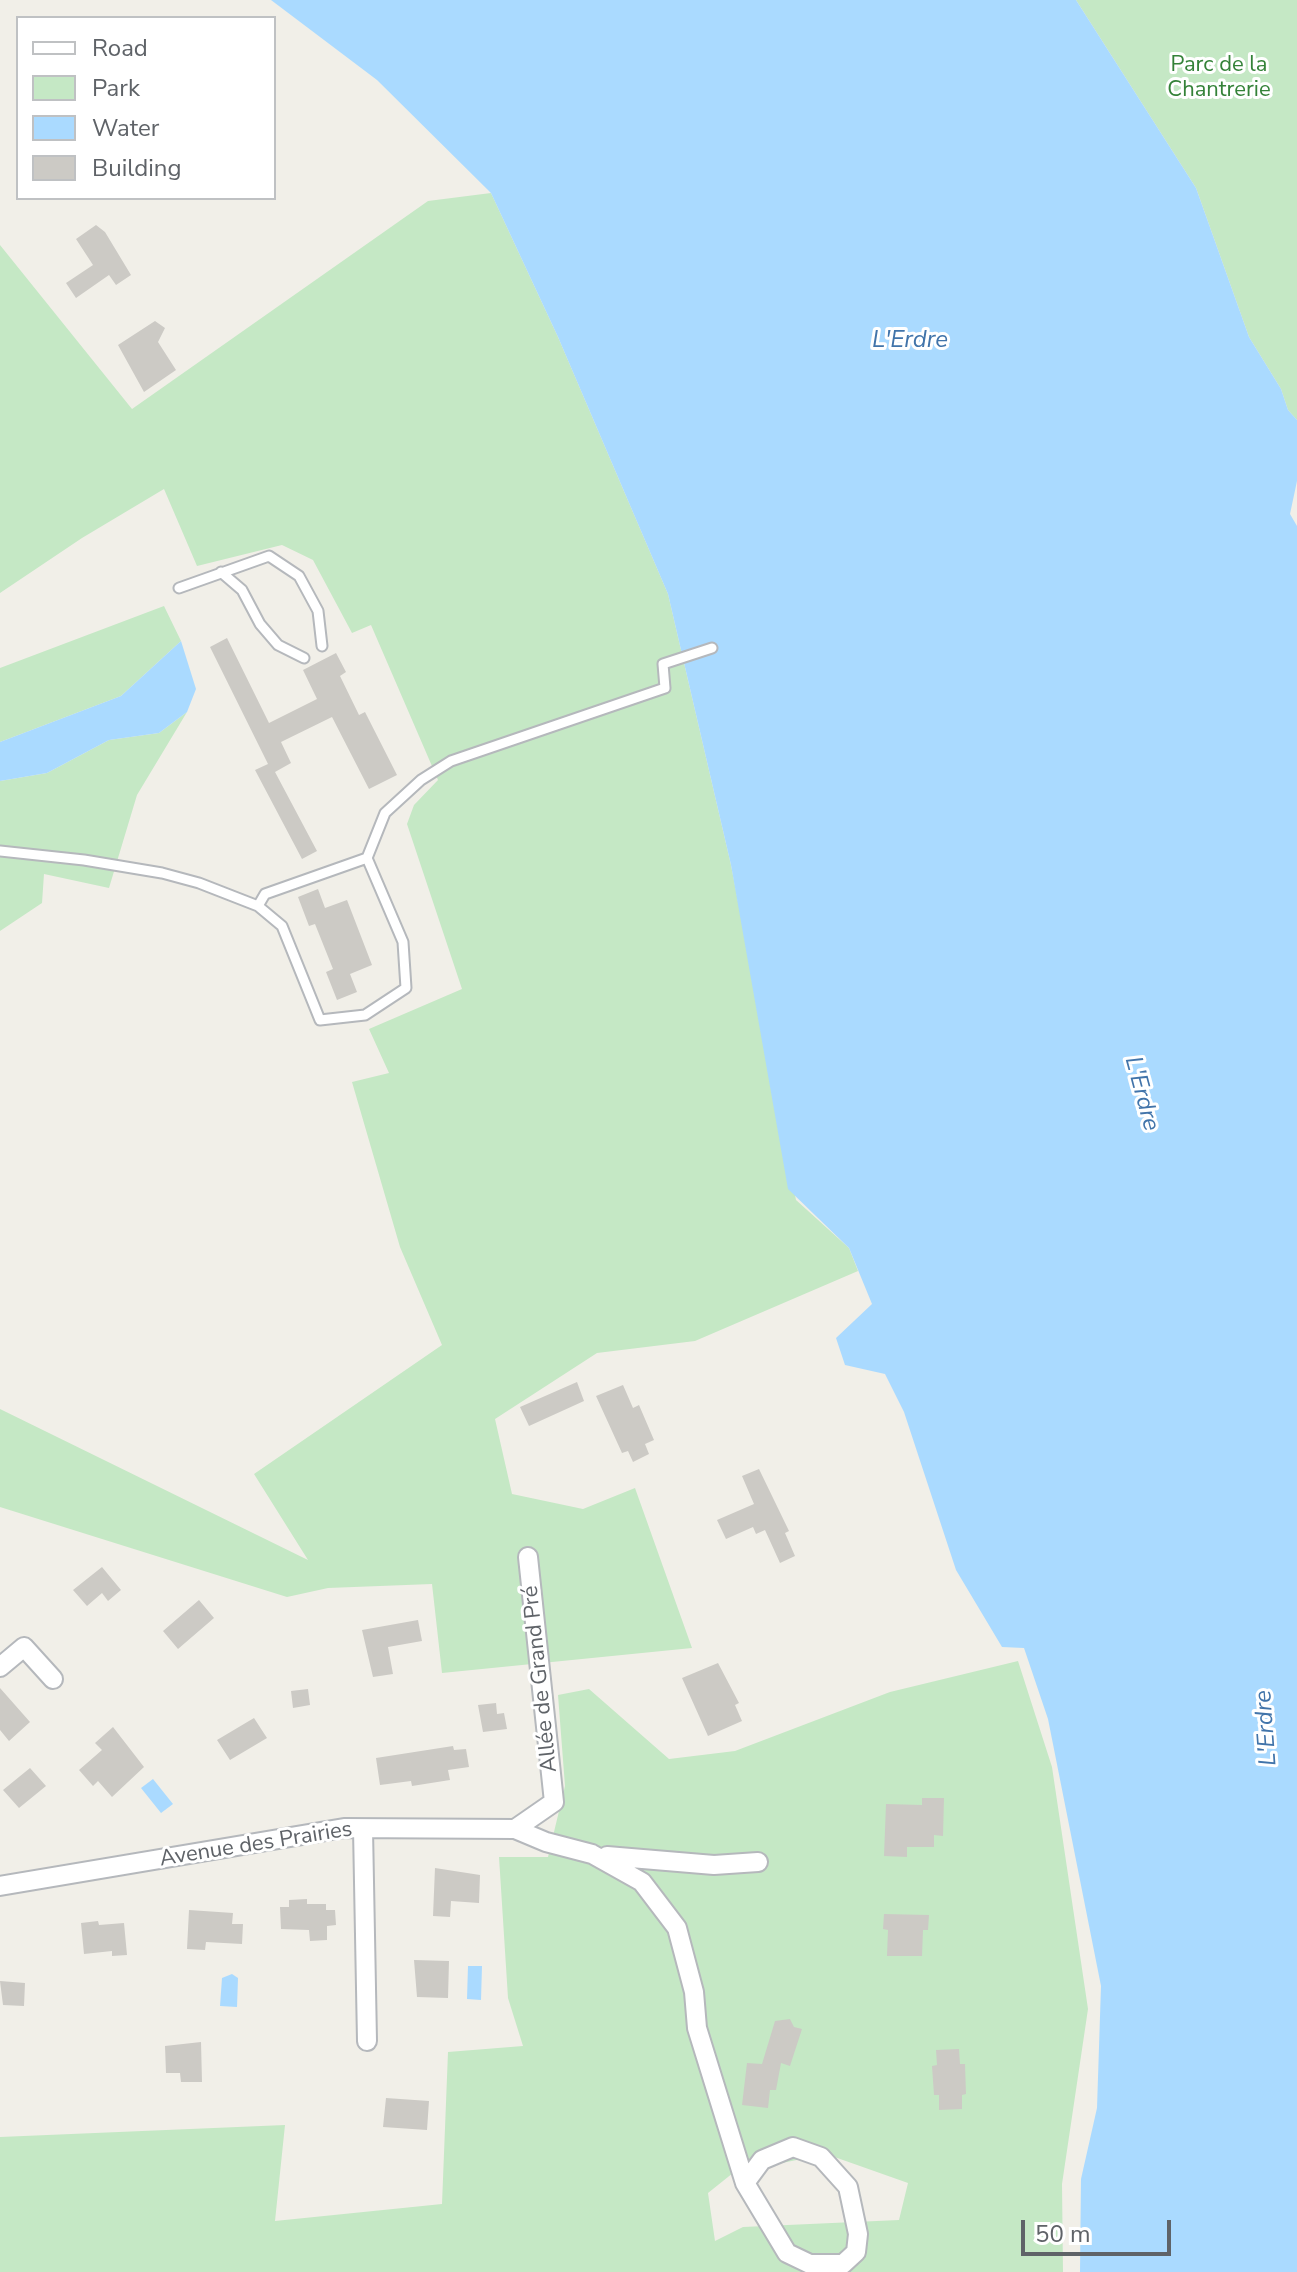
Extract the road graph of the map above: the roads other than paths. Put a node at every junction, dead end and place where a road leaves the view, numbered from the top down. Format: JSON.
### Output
{"nodes":[{"id":1,"x":221,"y":572,"type":"junction"},
{"id":2,"x":179,"y":588,"type":"dead end"},
{"id":3,"x":322,"y":646,"type":"dead end"},
{"id":4,"x":712,"y":648,"type":"dead end"},
{"id":5,"x":304,"y":658,"type":"dead end"},
{"id":6,"x":0,"y":851,"type":"edge"},
{"id":7,"x":367,"y":858,"type":"junction"},
{"id":8,"x":258,"y":906,"type":"junction"},
{"id":9,"x":528,"y":1557,"type":"dead end"},
{"id":10,"x":0,"y":1667,"type":"edge"},
{"id":11,"x":53,"y":1679,"type":"dead end"},
{"id":12,"x":363,"y":1829,"type":"junction"},
{"id":13,"x":515,"y":1829,"type":"junction"},
{"id":14,"x":592,"y":1854,"type":"junction"},
{"id":15,"x":758,"y":1862,"type":"dead end"},
{"id":16,"x":0,"y":1886,"type":"edge"},
{"id":17,"x":367,"y":2041,"type":"dead end"},
{"id":18,"x":745,"y":2183,"type":"junction"}],
"edges":[{"from":1,"to":2,"type":"lane"},
{"from":1,"to":3,"type":"lane"},
{"from":1,"to":5,"type":"lane"},
{"from":4,"to":7,"type":"lane"},
{"from":6,"to":8,"type":"lane"},
{"from":7,"to":8,"type":"lane"},
{"from":7,"to":8,"type":"lane"},
{"from":9,"to":13,"type":"street","name":"Allée de Grand Pré"},
{"from":10,"to":11,"type":"street"},
{"from":12,"to":13,"type":"street","name":"Avenue des Prairies"},
{"from":12,"to":16,"type":"street","name":"Avenue des Prairies"},
{"from":12,"to":17,"type":"street"},
{"from":13,"to":14,"type":"street"},
{"from":14,"to":15,"type":"street"},
{"from":14,"to":18,"type":"street"},
{"from":18,"to":18,"type":"street"}]}
